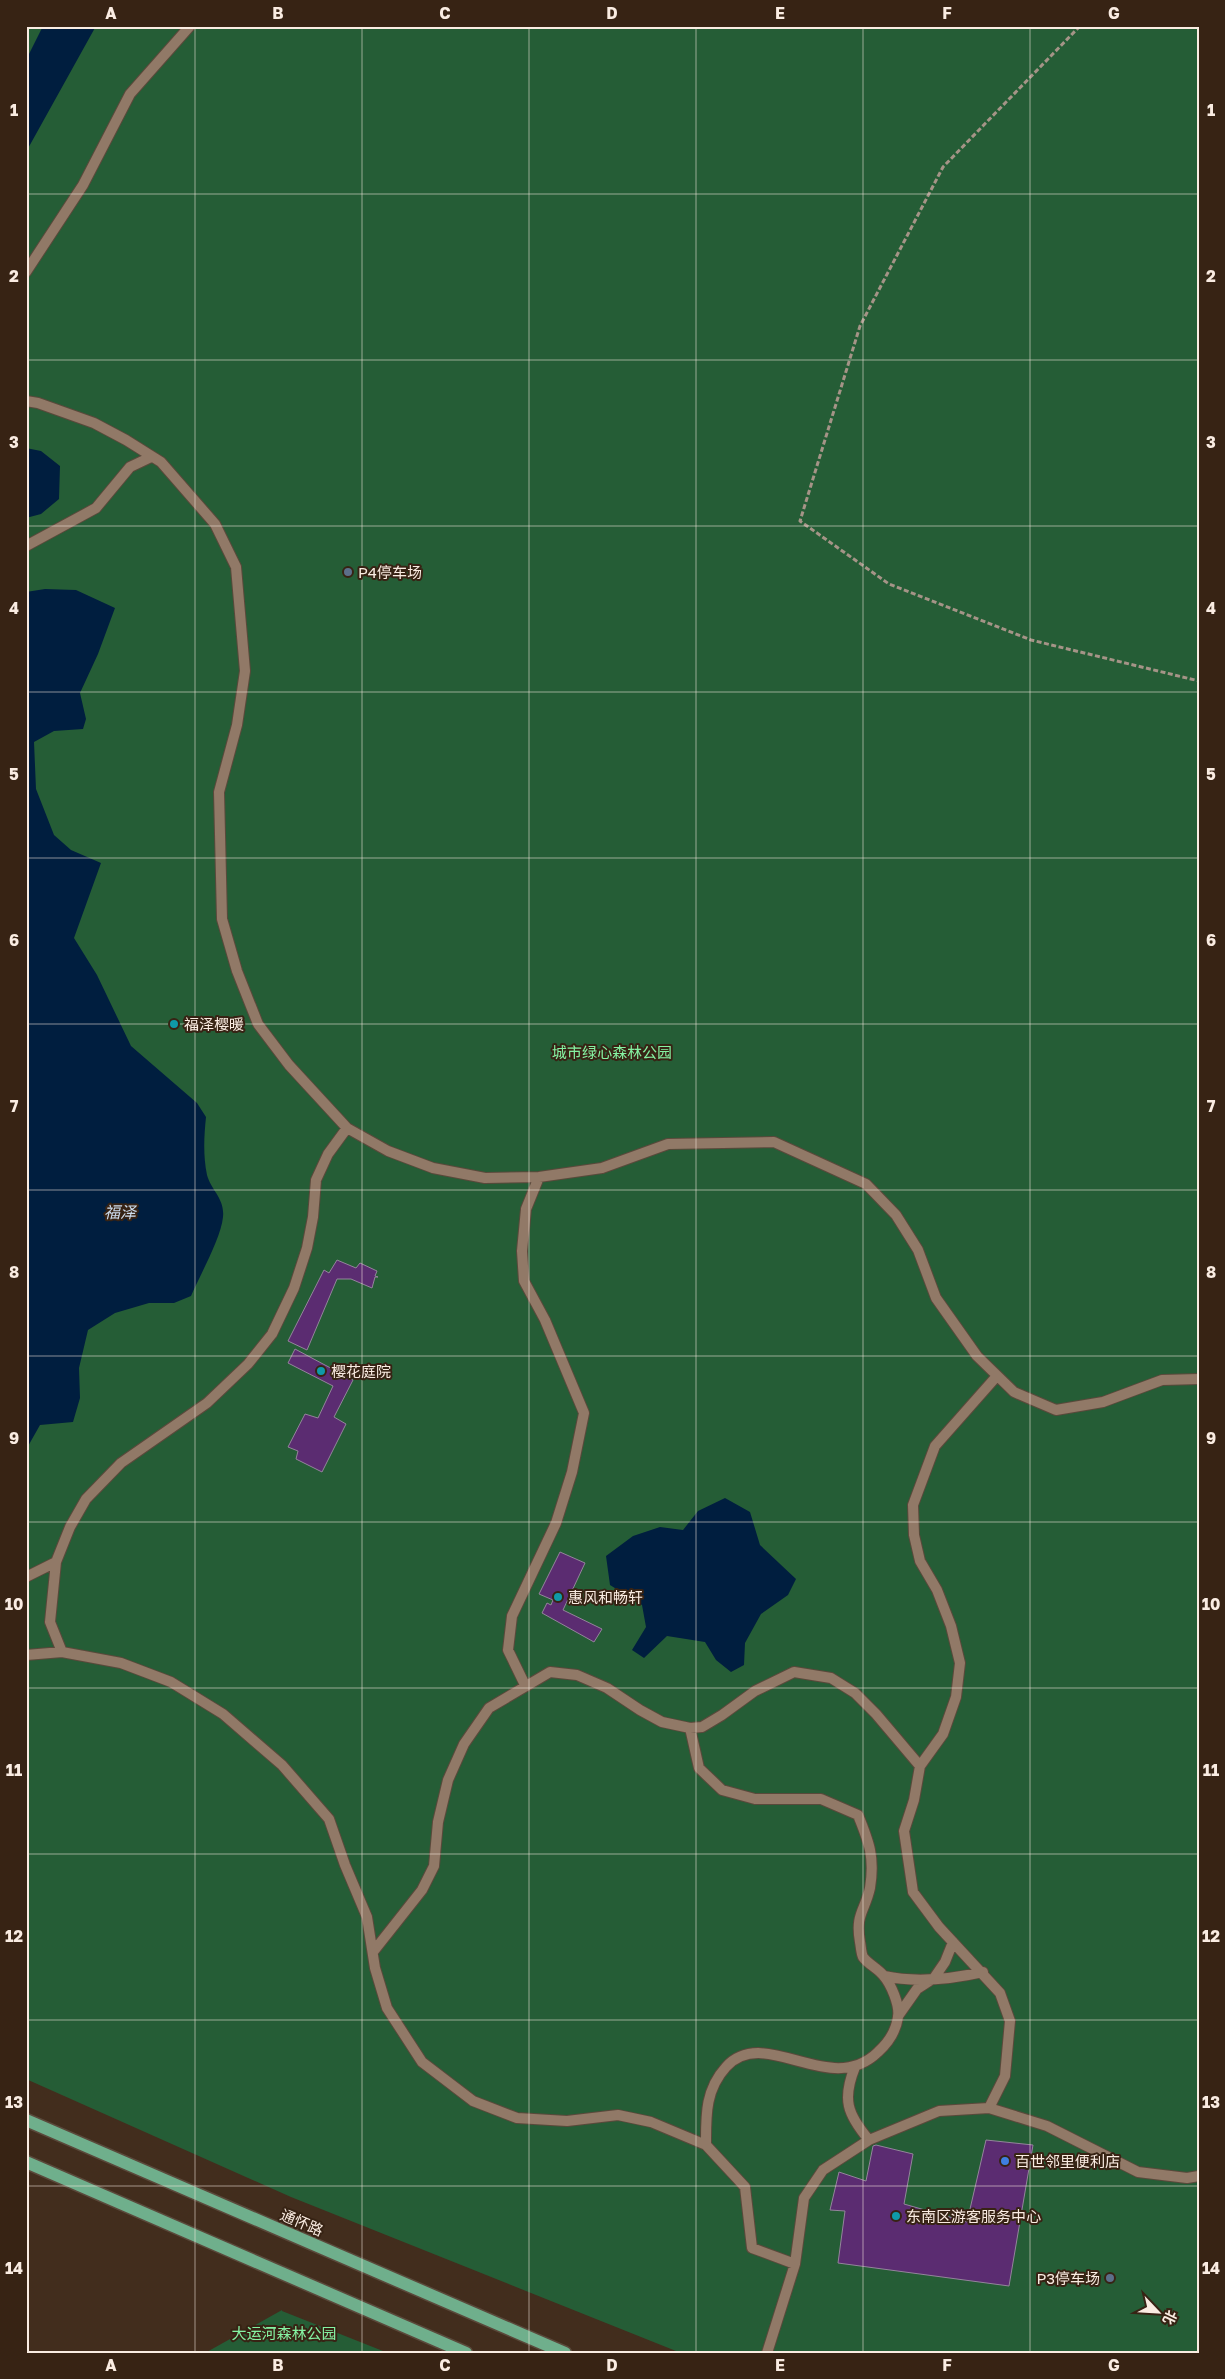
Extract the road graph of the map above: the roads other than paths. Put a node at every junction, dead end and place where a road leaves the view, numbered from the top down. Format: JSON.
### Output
{"nodes":[{"id":1,"x":190,"y":26,"type":"edge"},
{"id":2,"x":26,"y":272,"type":"edge"},
{"id":3,"x":26,"y":402,"type":"edge"},
{"id":4,"x":151,"y":456,"type":"junction"},
{"id":5,"x":26,"y":546,"type":"edge"},
{"id":6,"x":347,"y":1128,"type":"junction"},
{"id":7,"x":539,"y":1177,"type":"junction"},
{"id":8,"x":996,"y":1377,"type":"junction"},
{"id":9,"x":1199,"y":1379,"type":"edge"},
{"id":10,"x":56,"y":1562,"type":"junction"},
{"id":11,"x":26,"y":1577,"type":"edge"},
{"id":12,"x":62,"y":1652,"type":"junction"},
{"id":13,"x":26,"y":1655,"type":"edge"},
{"id":14,"x":525,"y":1685,"type":"junction"},
{"id":15,"x":690,"y":1728,"type":"junction"},
{"id":16,"x":920,"y":1766,"type":"junction"},
{"id":17,"x":953,"y":1942,"type":"junction"},
{"id":18,"x":373,"y":1952,"type":"junction"},
{"id":19,"x":983,"y":1972,"type":"junction"},
{"id":20,"x":884,"y":1976,"type":"junction"},
{"id":21,"x":934,"y":1978,"type":"junction"},
{"id":22,"x":898,"y":2016,"type":"junction"},
{"id":23,"x":855,"y":2067,"type":"junction"},
{"id":24,"x":989,"y":2108,"type":"junction"},
{"id":25,"x":26,"y":2120,"type":"edge"},
{"id":26,"x":869,"y":2140,"type":"junction"},
{"id":27,"x":706,"y":2145,"type":"junction"},
{"id":28,"x":26,"y":2162,"type":"edge"},
{"id":29,"x":1199,"y":2176,"type":"edge"},
{"id":30,"x":795,"y":2264,"type":"junction"},
{"id":31,"x":466,"y":2353,"type":"edge"},
{"id":32,"x":565,"y":2353,"type":"edge"},
{"id":33,"x":767,"y":2353,"type":"edge"}],
"edges":[{"from":1,"to":2,"type":"lane"},
{"from":3,"to":4,"type":"lane"},
{"from":4,"to":5,"type":"lane"},
{"from":4,"to":6,"type":"lane"},
{"from":6,"to":7,"type":"lane"},
{"from":6,"to":10,"type":"lane"},
{"from":7,"to":8,"type":"lane"},
{"from":7,"to":14,"type":"lane"},
{"from":8,"to":9,"type":"lane"},
{"from":8,"to":16,"type":"lane"},
{"from":10,"to":11,"type":"lane"},
{"from":10,"to":12,"type":"lane"},
{"from":12,"to":13,"type":"lane"},
{"from":12,"to":18,"type":"lane"},
{"from":14,"to":15,"type":"lane"},
{"from":14,"to":18,"type":"lane"},
{"from":15,"to":16,"type":"lane"},
{"from":15,"to":20,"type":"lane"},
{"from":16,"to":17,"type":"lane"},
{"from":17,"to":19,"type":"lane"},
{"from":17,"to":21,"type":"lane"},
{"from":18,"to":27,"type":"lane"},
{"from":19,"to":21,"type":"lane"},
{"from":19,"to":24,"type":"lane"},
{"from":20,"to":21,"type":"lane"},
{"from":20,"to":22,"type":"lane"},
{"from":21,"to":22,"type":"lane"},
{"from":22,"to":23,"type":"lane"},
{"from":23,"to":26,"type":"lane"},
{"from":23,"to":27,"type":"lane"},
{"from":24,"to":26,"type":"lane"},
{"from":24,"to":29,"type":"lane"},
{"from":25,"to":32,"type":"main road","name":"通怀路"},
{"from":26,"to":30,"type":"lane"},
{"from":27,"to":30,"type":"lane"},
{"from":28,"to":31,"type":"main road"},
{"from":30,"to":33,"type":"lane"}]}
